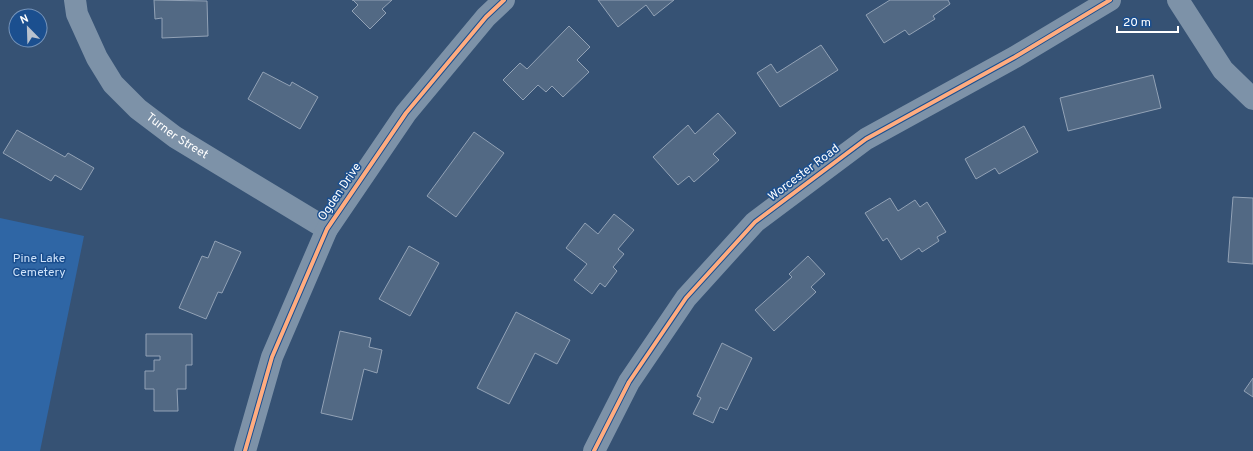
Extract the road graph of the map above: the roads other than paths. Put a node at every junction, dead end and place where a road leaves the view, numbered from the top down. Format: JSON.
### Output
{"nodes":[{"id":1,"x":75,"y":0,"type":"edge"},
{"id":2,"x":504,"y":0,"type":"edge"},
{"id":3,"x":1110,"y":0,"type":"edge"},
{"id":4,"x":1178,"y":0,"type":"edge"},
{"id":5,"x":1253,"y":99,"type":"edge"},
{"id":6,"x":327,"y":229,"type":"junction"},
{"id":7,"x":245,"y":451,"type":"edge"},
{"id":8,"x":594,"y":451,"type":"edge"}],
"edges":[{"from":1,"to":6,"type":"street","name":"Turner Street"},
{"from":2,"to":6,"type":"street","name":"Ogden Drive"},
{"from":3,"to":8,"type":"street","name":"Worcester Road"},
{"from":4,"to":5,"type":"street"},
{"from":6,"to":7,"type":"street","name":"Ogden Drive"}]}
